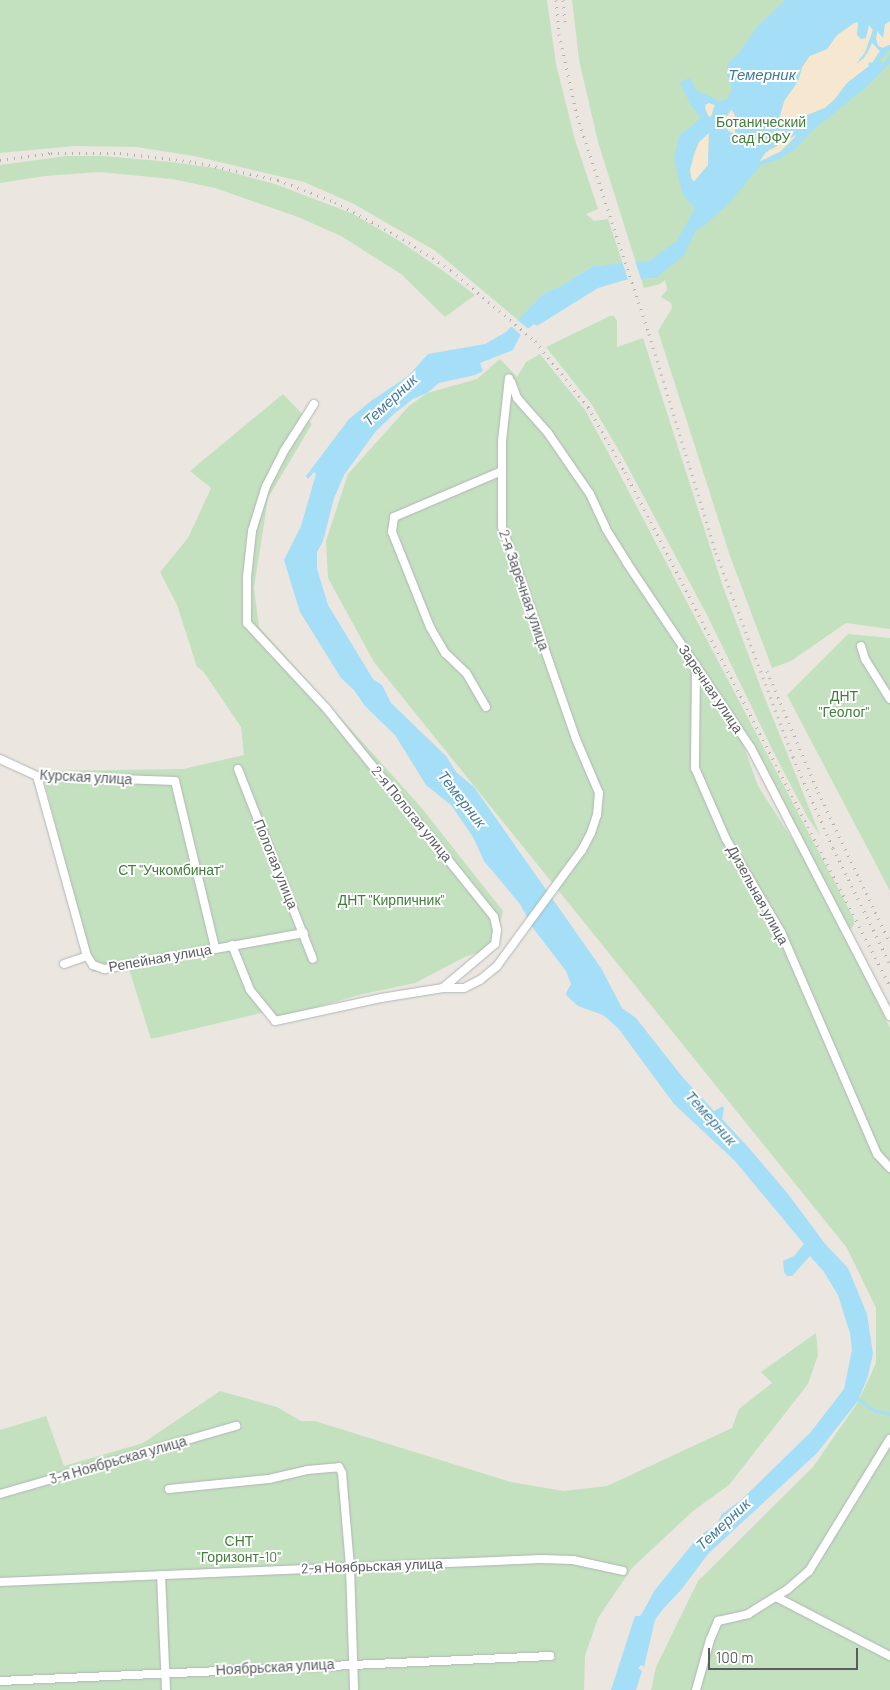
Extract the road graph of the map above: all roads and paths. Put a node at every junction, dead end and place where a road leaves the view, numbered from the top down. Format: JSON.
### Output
{"nodes":[{"id":1,"x":509,"y":378,"type":"joint"},
{"id":2,"x":314,"y":404,"type":"dead end"},
{"id":3,"x":502,"y":470,"type":"junction"},
{"id":4,"x":861,"y":646,"type":"dead end"},
{"id":5,"x":696,"y":665,"type":"junction"},
{"id":6,"x":890,"y":699,"type":"edge"},
{"id":7,"x":486,"y":707,"type":"dead end"},
{"id":8,"x":0,"y":759,"type":"edge"},
{"id":9,"x":238,"y":770,"type":"dead end"},
{"id":10,"x":36,"y":776,"type":"junction"},
{"id":11,"x":304,"y":932,"type":"junction"},
{"id":12,"x":232,"y":945,"type":"junction"},
{"id":13,"x":215,"y":947,"type":"junction"},
{"id":14,"x":87,"y":956,"type":"junction"},
{"id":15,"x":313,"y":959,"type":"dead end"},
{"id":16,"x":64,"y":964,"type":"dead end"},
{"id":17,"x":443,"y":988,"type":"junction"},
{"id":18,"x":890,"y":1016,"type":"edge"},
{"id":19,"x":890,"y":1168,"type":"edge"},
{"id":20,"x":236,"y":1426,"type":"dead end"},
{"id":21,"x":890,"y":1439,"type":"edge"},
{"id":22,"x":169,"y":1490,"type":"dead end"},
{"id":23,"x":0,"y":1494,"type":"edge"},
{"id":24,"x":350,"y":1567,"type":"junction"},
{"id":25,"x":623,"y":1572,"type":"dead end"},
{"id":26,"x":161,"y":1575,"type":"junction"},
{"id":27,"x":0,"y":1582,"type":"edge"},
{"id":28,"x":776,"y":1597,"type":"junction"},
{"id":29,"x":550,"y":1656,"type":"dead end"},
{"id":30,"x":890,"y":1656,"type":"edge"},
{"id":31,"x":353,"y":1664,"type":"junction"},
{"id":32,"x":165,"y":1672,"type":"junction"},
{"id":33,"x":0,"y":1681,"type":"edge"},
{"id":34,"x":166,"y":1690,"type":"edge"},
{"id":35,"x":354,"y":1690,"type":"edge"},
{"id":36,"x":696,"y":1690,"type":"edge"}],
"edges":[{"from":1,"to":3,"type":"street","name":"2-я Заречная улица"},
{"from":1,"to":5,"type":"street","name":"Заречная улица"},
{"from":2,"to":17,"type":"street","name":"2-я Пологая улица"},
{"from":3,"to":7,"type":"street"},
{"from":3,"to":17,"type":"street","name":"2-я Заречная улица"},
{"from":4,"to":6,"type":"street"},
{"from":5,"to":18,"type":"street","name":"Заречная улица"},
{"from":5,"to":19,"type":"street","name":"Дизельная улица"},
{"from":8,"to":10,"type":"street","name":"Курская улица"},
{"from":9,"to":11,"type":"street","name":"Пологая улица"},
{"from":10,"to":13,"type":"street","name":"Курская улица"},
{"from":10,"to":14,"type":"street","name":"Репейная улица"},
{"from":11,"to":12,"type":"street","name":"Репейная улица"},
{"from":11,"to":15,"type":"street","name":"Пологая улица"},
{"from":12,"to":13,"type":"street","name":"Репейная улица"},
{"from":12,"to":17,"type":"street"},
{"from":13,"to":14,"type":"street","name":"Репейная улица"},
{"from":14,"to":16,"type":"street"},
{"from":20,"to":23,"type":"street","name":"3-я Ноябрьская улица"},
{"from":21,"to":28,"type":"street"},
{"from":22,"to":24,"type":"street"},
{"from":24,"to":25,"type":"street","name":"2-я Ноябрьская улица"},
{"from":24,"to":26,"type":"street","name":"2-я Ноябрьская улица"},
{"from":24,"to":31,"type":"street"},
{"from":26,"to":27,"type":"street","name":"2-я Ноябрьская улица"},
{"from":26,"to":32,"type":"street"},
{"from":28,"to":30,"type":"street"},
{"from":28,"to":36,"type":"street"},
{"from":29,"to":31,"type":"street","name":"Ноябрьская улица"},
{"from":31,"to":32,"type":"street","name":"Ноябрьская улица"},
{"from":31,"to":35,"type":"street"},
{"from":32,"to":33,"type":"street","name":"Ноябрьская улица"},
{"from":32,"to":34,"type":"street"}]}
